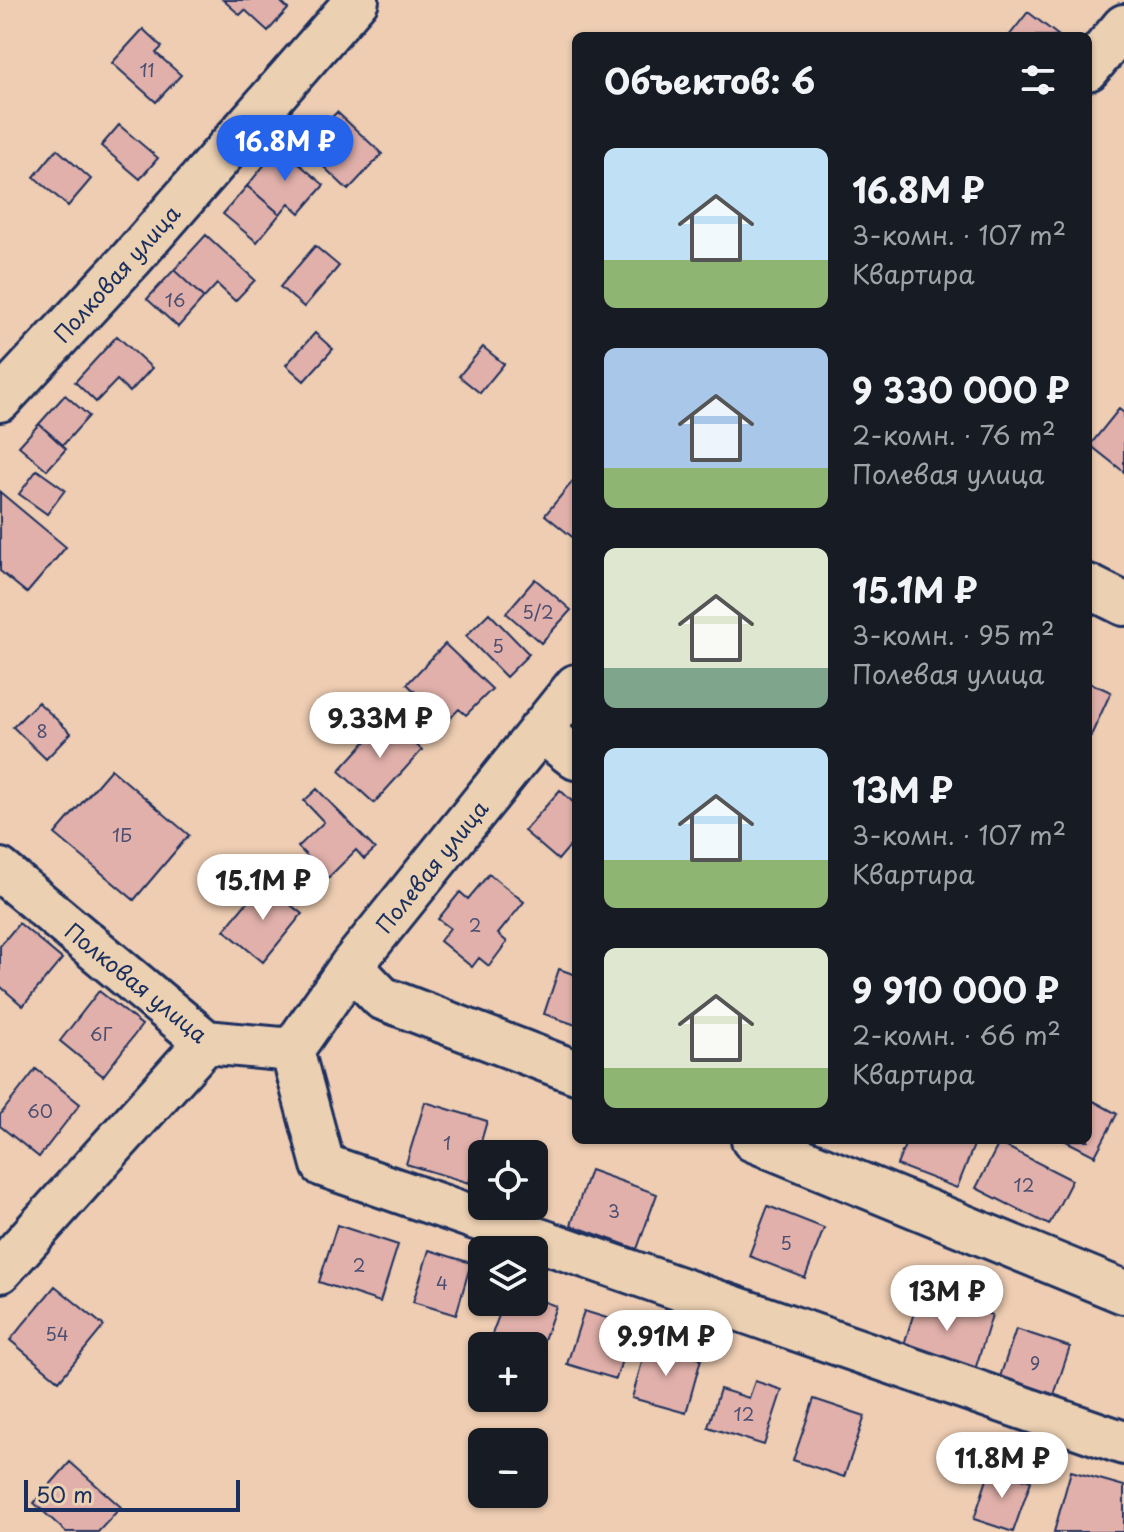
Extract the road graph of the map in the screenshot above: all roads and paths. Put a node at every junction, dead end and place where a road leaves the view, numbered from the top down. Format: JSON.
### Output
{"nodes":[{"id":1,"x":357,"y":0,"type":"edge"},
{"id":2,"x":1124,"y":26,"type":"edge"},
{"id":3,"x":1092,"y":64,"type":"edge"},
{"id":4,"x":0,"y":400,"type":"edge"},
{"id":5,"x":1092,"y":588,"type":"edge"},
{"id":6,"x":1124,"y":604,"type":"edge"},
{"id":7,"x":572,"y":691,"type":"edge"},
{"id":8,"x":540,"y":730,"type":"junction"},
{"id":9,"x":572,"y":755,"type":"edge"},
{"id":10,"x":0,"y":870,"type":"edge"},
{"id":11,"x":351,"y":966,"type":"junction"},
{"id":12,"x":206,"y":1042,"type":"junction"},
{"id":13,"x":292,"y":1050,"type":"junction"},
{"id":14,"x":572,"y":1070,"type":"edge"},
{"id":15,"x":775,"y":1144,"type":"edge"},
{"id":16,"x":802,"y":1149,"type":"edge"},
{"id":17,"x":0,"y":1271,"type":"edge"},
{"id":18,"x":1121,"y":1283,"type":"edge"},
{"id":19,"x":1124,"y":1443,"type":"edge"}],
"edges":[{"from":1,"to":4,"type":"street","name":"Полковая улица"},
{"from":2,"to":3,"type":"street"},
{"from":5,"to":6,"type":"street"},
{"from":7,"to":8,"type":"street","name":"Полевая улица"},
{"from":8,"to":9,"type":"street"},
{"from":8,"to":11,"type":"street","name":"Полевая улица"},
{"from":10,"to":12,"type":"street","name":"Полковая улица"},
{"from":11,"to":13,"type":"street","name":"Полевая улица"},
{"from":11,"to":14,"type":"street"},
{"from":12,"to":13,"type":"street","name":"Полковая улица"},
{"from":12,"to":17,"type":"street"},
{"from":13,"to":19,"type":"street"},
{"from":15,"to":16,"type":"street"},
{"from":16,"to":18,"type":"street"}]}
